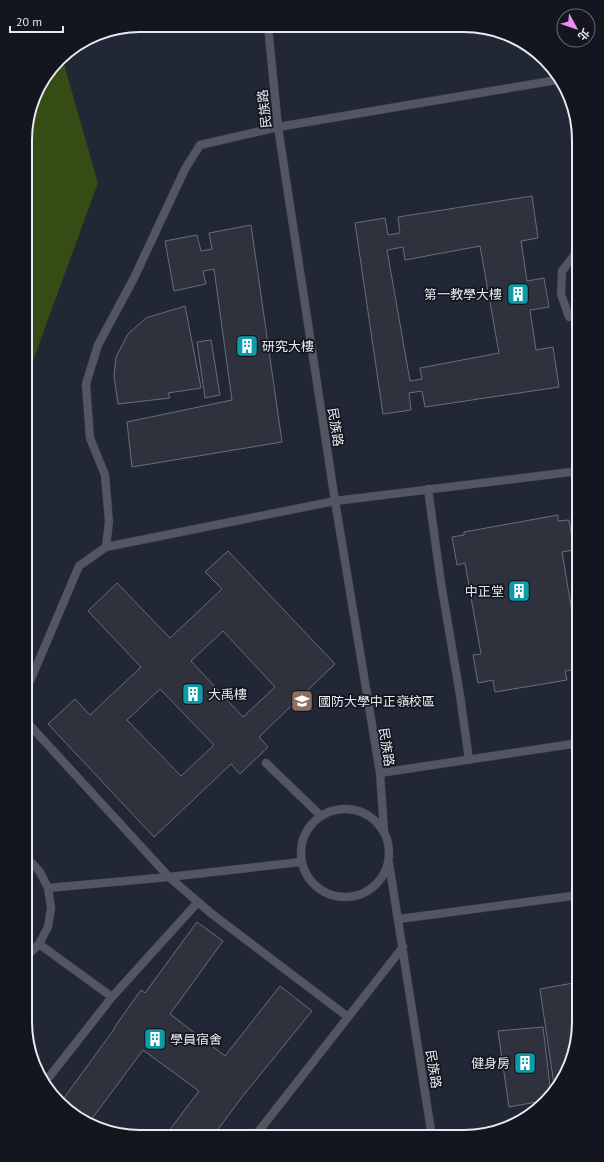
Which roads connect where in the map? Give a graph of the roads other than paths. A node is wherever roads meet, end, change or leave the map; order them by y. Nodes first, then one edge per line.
1 (269, 32) edge
2 (554, 80) edge
3 (278, 127) junction
4 (572, 258) edge
5 (572, 317) edge
6 (572, 472) edge
7 (428, 489) junction
8 (335, 501) junction
9 (106, 547) junction
10 (32, 677) edge
11 (32, 728) edge
12 (572, 744) edge
13 (469, 760) junction
14 (266, 763) dead end
15 (380, 773) junction
16 (321, 816) junction
17 (384, 831) junction
18 (301, 862) junction
19 (389, 862) junction
20 (32, 863) edge
21 (169, 878) junction
22 (48, 888) junction
23 (572, 896) edge
24 (198, 902) junction
25 (399, 919) junction
26 (39, 944) junction
27 (403, 947) junction
28 (32, 951) edge
29 (112, 997) junction
30 (348, 1017) junction
31 (48, 1079) edge
32 (260, 1130) edge
33 (431, 1130) edge

1 - 3 lane, 民族路
2 - 3 lane
3 - 8 lane, 民族路
3 - 9 lane
4 - 5 lane
6 - 7 lane
7 - 8 lane
7 - 13 lane
8 - 9 lane
8 - 15 lane, 民族路
9 - 10 lane
11 - 21 lane
12 - 13 lane
13 - 15 lane
14 - 16 lane
15 - 17 lane, 民族路
16 - 17 lane
16 - 18 lane
17 - 19 lane
18 - 19 lane
18 - 21 lane
19 - 25 lane, 民族路
20 - 22 lane
21 - 22 lane
21 - 24 lane
22 - 26 lane
23 - 25 lane
24 - 29 lane
24 - 30 lane
25 - 27 lane, 民族路
26 - 28 lane
26 - 29 lane
27 - 30 lane
27 - 33 lane, 民族路
29 - 31 lane
30 - 32 lane

